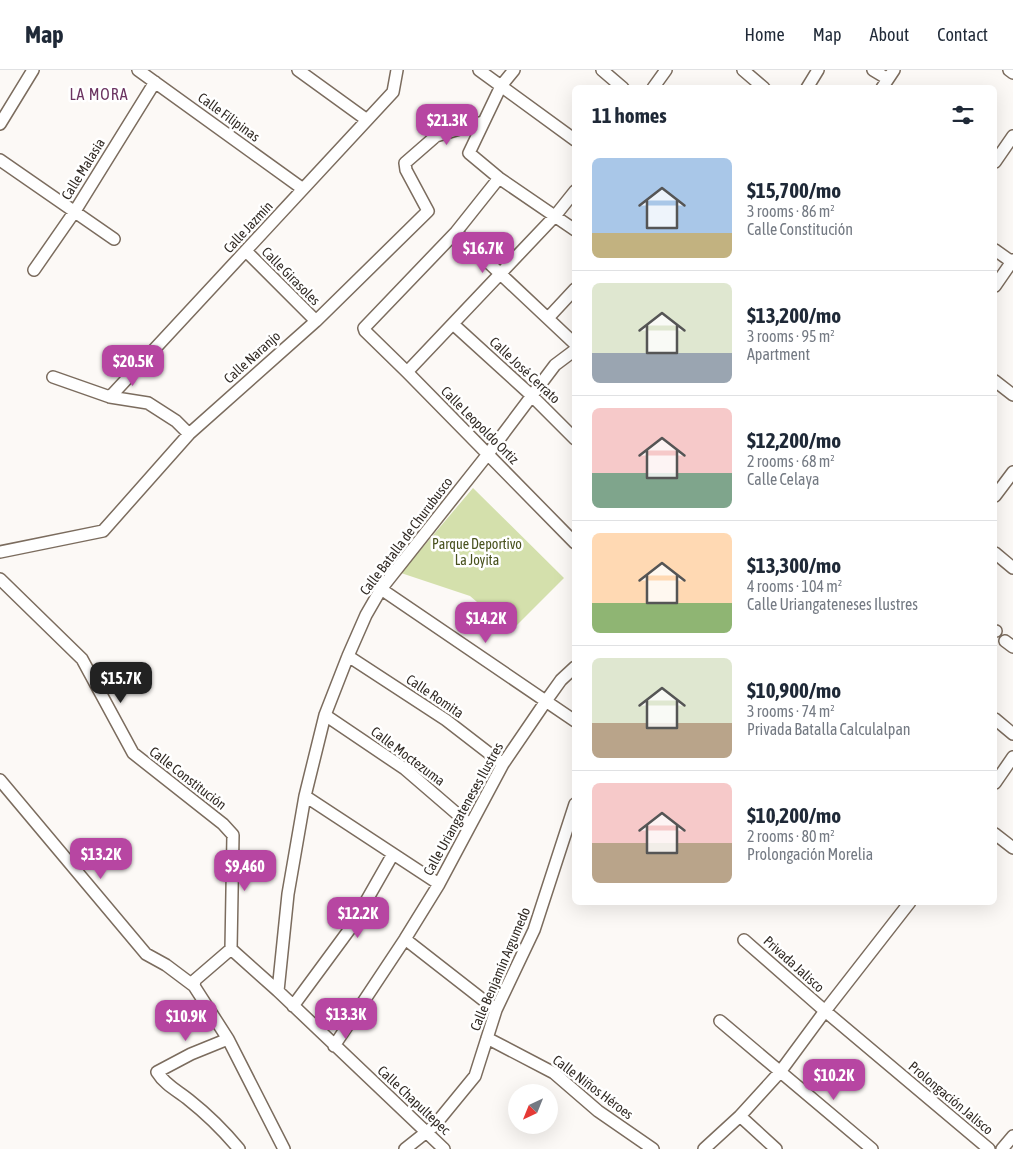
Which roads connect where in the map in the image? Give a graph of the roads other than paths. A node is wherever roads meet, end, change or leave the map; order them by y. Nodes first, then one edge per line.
1 (33, 70) edge
2 (138, 70) edge
3 (298, 70) edge
4 (397, 70) edge
5 (479, 70) edge
6 (514, 70) edge
7 (602, 70) edge
8 (666, 70) edge
9 (743, 70) edge
10 (818, 70) edge
11 (873, 70) edge
12 (1009, 70) edge
13 (1013, 72) edge
14 (888, 79) edge
15 (155, 82) junction
16 (620, 85) edge
17 (655, 85) edge
18 (760, 85) edge
19 (809, 85) edge
20 (501, 86) junction
21 (367, 120) junction
22 (483, 122) junction
23 (0, 124) edge
24 (1013, 136) edge
25 (572, 138) edge
26 (997, 159) edge
27 (0, 160) edge
28 (500, 178) junction
29 (304, 189) junction
30 (572, 195) edge
31 (74, 211) junction
32 (555, 216) junction
33 (572, 228) edge
34 (456, 232) junction
35 (114, 239) dead end
36 (246, 251) junction
37 (997, 251) edge
38 (1012, 261) edge
39 (34, 270) dead end
40 (501, 274) junction
41 (997, 283) edge
42 (572, 292) edge
43 (548, 318) junction
44 (316, 321) junction
45 (453, 324) junction
46 (572, 341) edge
47 (572, 352) edge
48 (407, 372) junction
49 (53, 377) dead end
50 (997, 383) edge
51 (531, 395) junction
52 (1013, 395) edge
53 (110, 397) junction
54 (189, 434) junction
55 (572, 436) edge
56 (488, 454) junction
57 (1013, 472) edge
58 (997, 493) edge
59 (572, 539) edge
60 (0, 552) edge
61 (997, 554) edge
62 (1013, 568) edge
63 (1, 583) edge
64 (382, 589) junction
65 (348, 656) junction
66 (572, 670) edge
67 (546, 701) junction
68 (325, 715) junction
69 (572, 719) edge
70 (997, 722) edge
71 (1013, 734) edge
72 (1013, 757) edge
73 (503, 764) junction
74 (0, 780) edge
75 (997, 780) edge
76 (304, 796) junction
77 (572, 813) edge
78 (470, 825) junction
79 (997, 836) edge
80 (1013, 848) edge
81 (393, 854) junction
82 (438, 884) junction
83 (908, 905) edge
84 (405, 939) junction
85 (744, 940) dead end
86 (231, 949) junction
87 (194, 986) junction
88 (278, 991) junction
89 (293, 1006) junction
90 (496, 1010) junction
91 (825, 1011) junction
92 (720, 1021) dead end
93 (487, 1038) junction
94 (228, 1039) junction
95 (334, 1046) junction
96 (780, 1072) junction
97 (740, 1116) junction
98 (427, 1132) junction
99 (1013, 1136) edge
100 (240, 1149) edge
101 (284, 1149) edge
102 (405, 1149) edge
103 (444, 1149) edge
104 (653, 1149) edge
105 (704, 1149) edge
106 (776, 1149) edge
107 (872, 1149) edge
108 (989, 1149) edge
109 (1002, 1149) edge

1 - 23 street
2 - 15 street, Calle Filipinas
3 - 21 street
4 - 21 street, Calle Jazmín
5 - 20 street
6 - 20 street
7 - 16 street
8 - 17 street
9 - 18 street
10 - 19 street
11 - 14 street
12 - 13 street
15 - 29 street, Calle Filipinas
15 - 31 street, Calle Malasia
20 - 22 street
20 - 25 street
21 - 29 street, Calle Jazmín
22 - 28 street
22 - 44 street, Calle Naranjo
24 - 26 street
27 - 31 street
28 - 32 street
28 - 34 street
29 - 36 street, Calle Jazmín
30 - 32 street
31 - 35 street
31 - 39 street, Calle Malasia
32 - 33 street
32 - 40 street
34 - 40 street
34 - 48 street, Calle Leopoldo Ortiz
36 - 44 street, Calle Girasoles
36 - 53 street, Calle Jazmín
37 - 38 street
38 - 41 street
40 - 43 street
40 - 45 street
42 - 43 street
43 - 46 street
44 - 54 street, Calle Naranjo
45 - 48 street
45 - 51 street, Calle José Cerrato
47 - 51 street, Calle Batalla de Churubusco
48 - 56 street, Calle Leopoldo Ortiz
49 - 53 street
50 - 52 street
51 - 55 street, Calle José Cerrato
51 - 56 street, Calle Batalla de Churubusco
53 - 54 street
54 - 60 street, Calle Naranjo
56 - 59 street, Calle Leopoldo Ortiz
56 - 64 street, Calle Batalla de Churubusco
57 - 58 street
61 - 62 street
63 - 86 street, Calle Constitución
64 - 65 street, Calle Batalla de Churubusco
64 - 67 street
65 - 68 street, Calle Batalla de Churubusco
65 - 73 street, Calle Romita
66 - 67 street, Calle Uriangateneses Ilustres
67 - 69 street
67 - 73 street, Calle Uriangateneses Ilustres
68 - 76 street, Calle Batalla de Churubusco
68 - 78 street, Calle Moctezuma
70 - 71 street
72 - 75 street
73 - 78 street, Calle Uriangateneses Ilustres
74 - 87 street
76 - 81 street
76 - 88 street, Calle Batalla de Churubusco
77 - 90 street, Calle Benjamín Argumedo
78 - 82 street, Calle Uriangateneses Ilustres
79 - 80 street
81 - 82 street
81 - 89 street
82 - 84 street, Calle Uriangateneses Ilustres
83 - 91 street
84 - 90 street
84 - 95 street, Calle Uriangateneses Ilustres
85 - 91 street, Privada Jalisco
86 - 87 street
86 - 88 street, Calle Chapultepec
87 - 94 street
88 - 89 street, Calle Chapultepec
89 - 95 street, Calle Chapultepec
90 - 93 street, Calle Benjamín Argumedo
91 - 96 street
91 - 108 street, Prolongación Jalisco
92 - 96 street
93 - 98 street, Calle Benjamín Argumedo
93 - 104 street, Calle Niños Héroes
94 - 100 street
94 - 101 street
95 - 98 street, Calle Chapultepec
96 - 97 street
96 - 107 street
97 - 105 street
97 - 106 street
98 - 102 street, Calle Benjamín Argumedo
98 - 103 street, Calle Chapultepec
99 - 109 street

